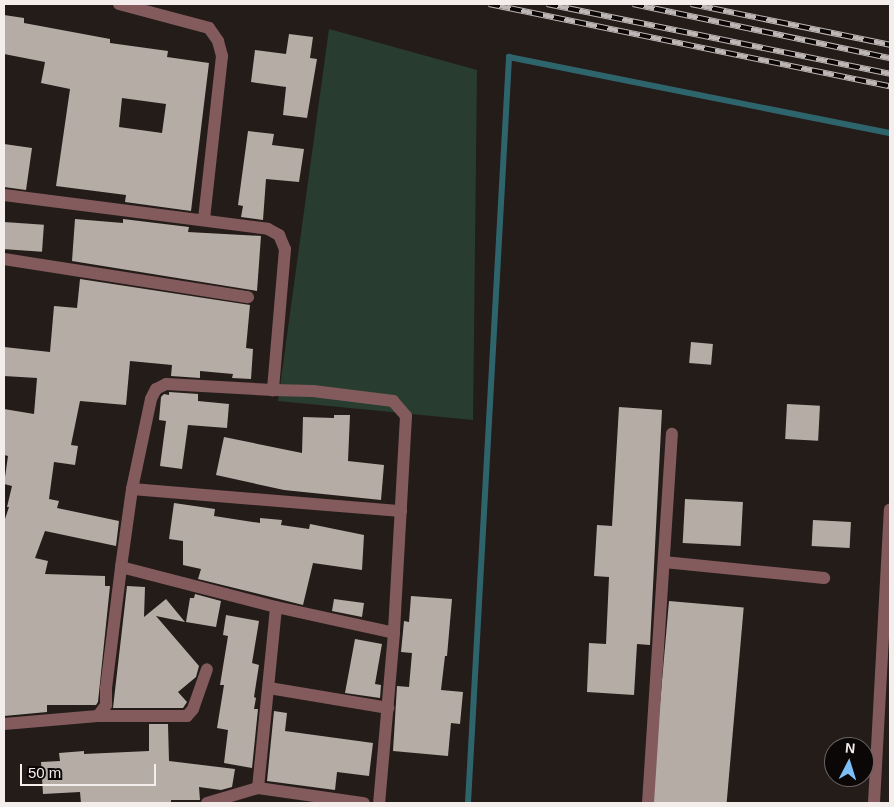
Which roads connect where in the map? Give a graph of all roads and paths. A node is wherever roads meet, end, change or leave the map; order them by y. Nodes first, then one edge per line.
1 (118, 4) edge
2 (4, 195) edge
3 (204, 220) junction
4 (4, 262) edge
5 (248, 297) dead end
6 (273, 390) junction
7 (672, 434) dead end
8 (132, 489) junction
9 (890, 509) edge
10 (401, 511) junction
11 (664, 562) junction
12 (121, 567) junction
13 (824, 578) dead end
14 (276, 607) junction
15 (394, 633) junction
16 (207, 669) dead end
17 (269, 688) junction
18 (388, 708) junction
19 (98, 716) junction
20 (4, 724) edge
21 (258, 788) junction
22 (207, 803) edge
23 (364, 803) edge
24 (379, 803) edge
25 (648, 803) edge
26 (874, 803) edge

1 - 3 street
2 - 3 street
3 - 6 street
4 - 5 street
6 - 8 street
6 - 10 street
7 - 11 street
8 - 10 street
8 - 12 street
9 - 26 street
10 - 15 street
11 - 13 street
11 - 25 street
12 - 14 street
12 - 19 street
14 - 15 street
14 - 17 street
15 - 18 street
16 - 19 street
17 - 18 street
17 - 21 street
18 - 24 street
19 - 20 street
21 - 22 street
21 - 23 street

